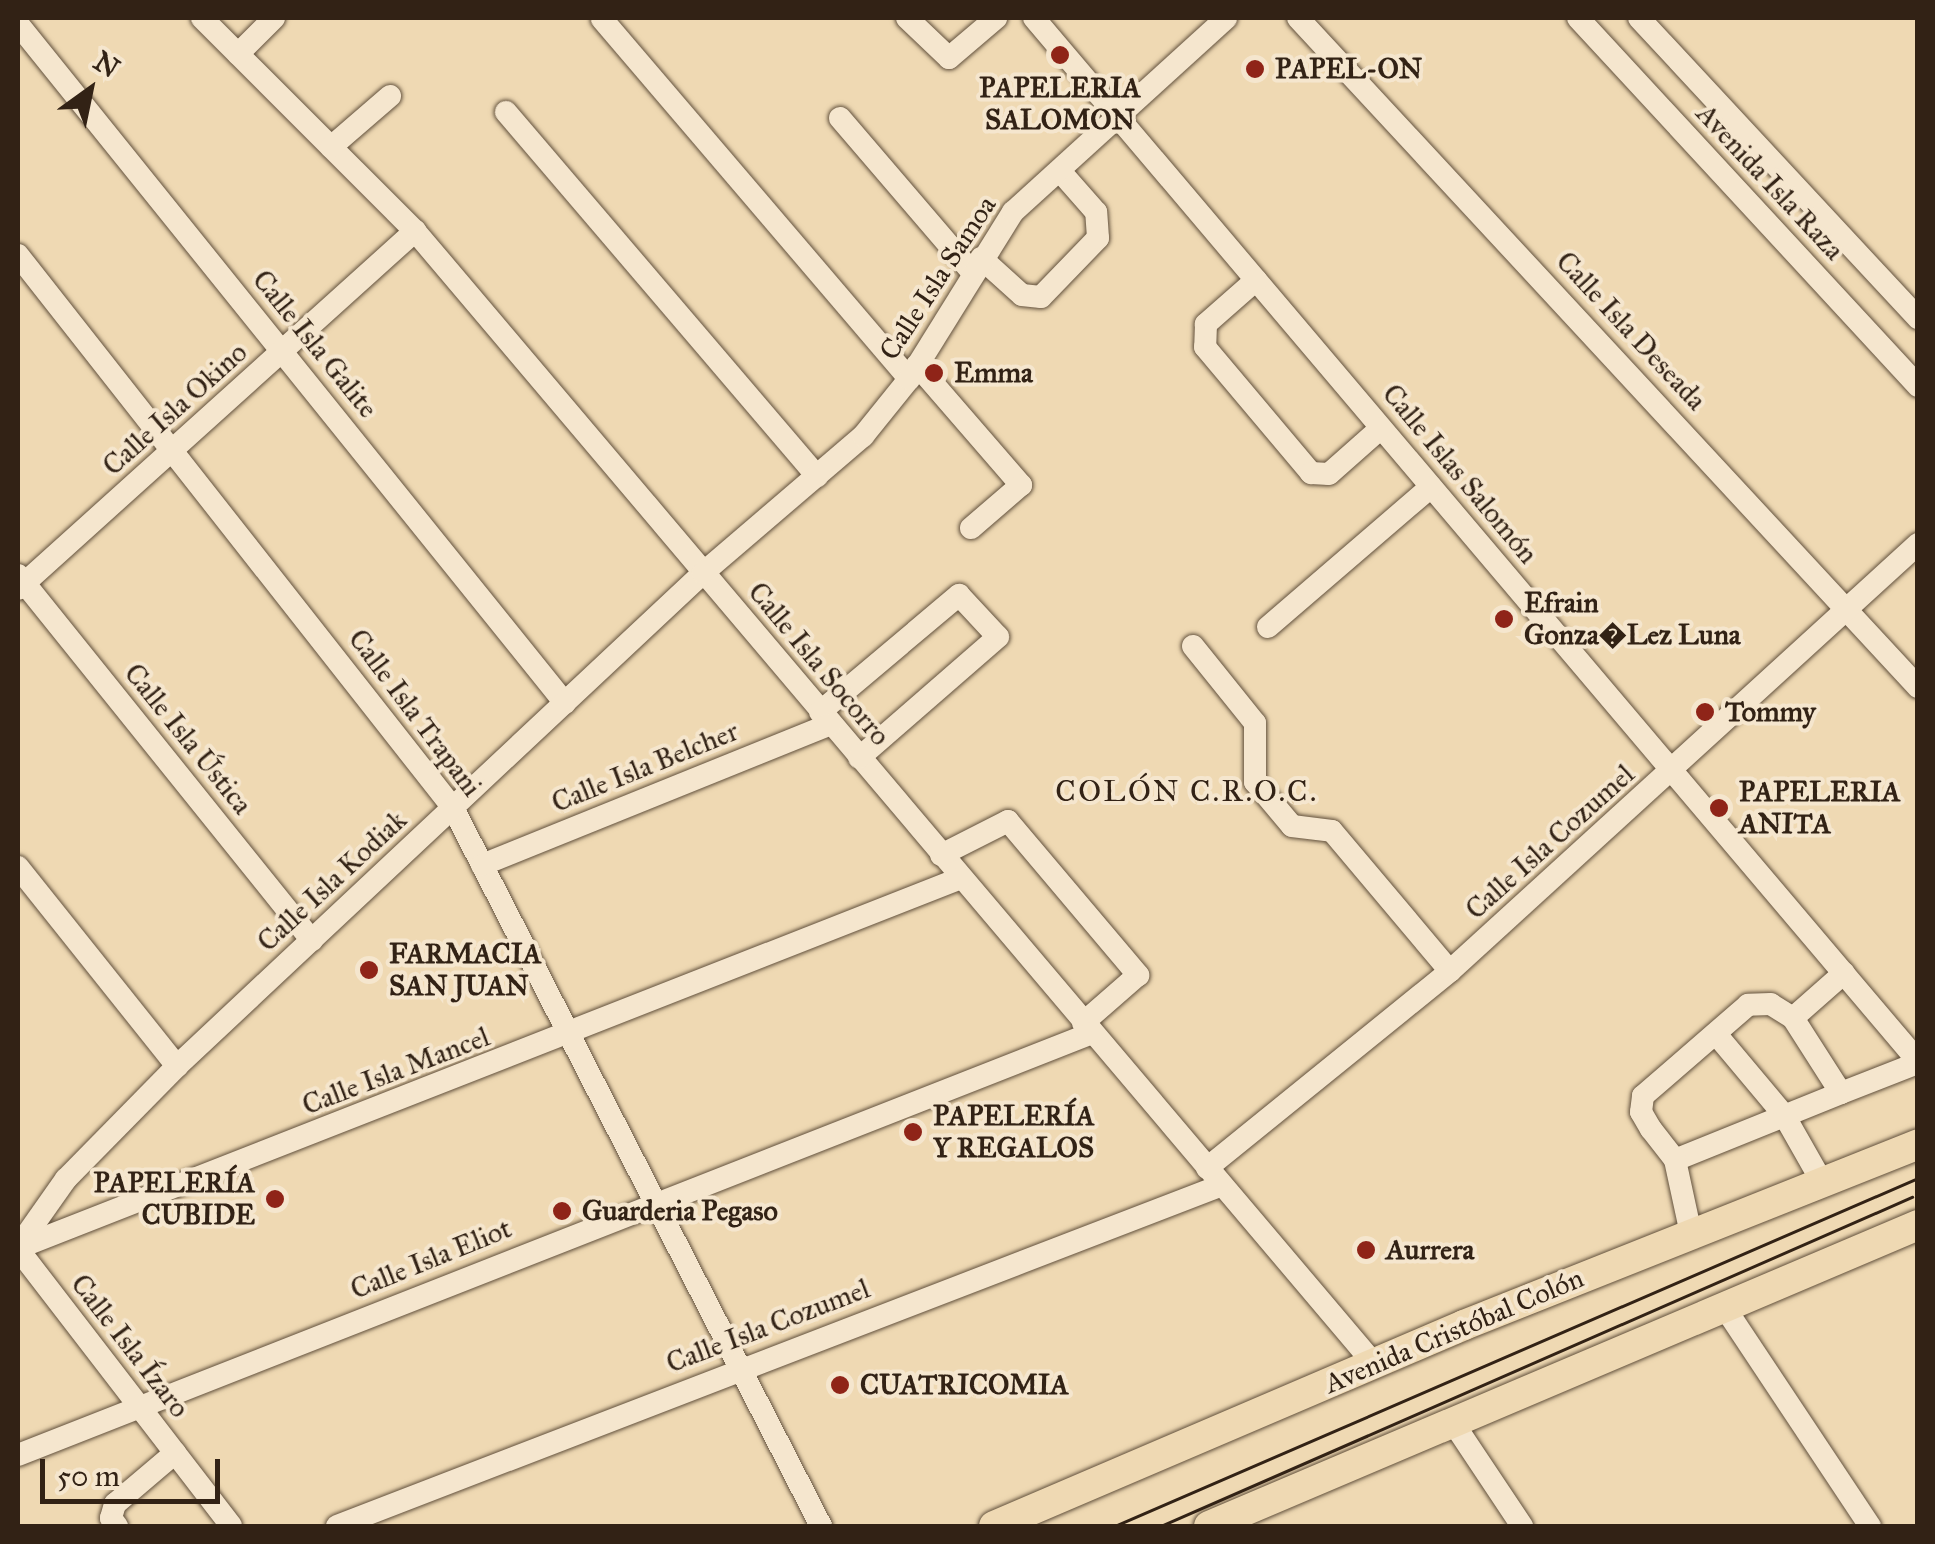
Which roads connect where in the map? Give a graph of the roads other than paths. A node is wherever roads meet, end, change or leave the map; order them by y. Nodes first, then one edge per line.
1 (202, 18) edge
2 (274, 18) edge
3 (907, 18) edge
4 (996, 18) edge
5 (1034, 18) edge
6 (1226, 18) edge
7 (1298, 18) edge
8 (1578, 18) edge
9 (1639, 18) edge
10 (602, 19) edge
11 (18, 24) edge
12 (238, 54) junction
13 (390, 96) dead end
14 (506, 112) dead end
15 (840, 118) dead end
16 (1119, 118) junction
17 (331, 147) junction
18 (1060, 171) junction
19 (416, 231) junction
20 (18, 254) edge
21 (976, 264) junction
22 (1256, 280) junction
23 (1918, 318) edge
24 (283, 352) junction
25 (913, 372) junction
26 (1918, 386) edge
27 (1381, 428) junction
28 (174, 452) junction
29 (817, 476) junction
30 (1431, 487) junction
31 (971, 528) dead end
32 (1918, 544) edge
33 (703, 573) junction
34 (20, 582) edge
35 (1850, 611) junction
36 (1268, 626) dead end
37 (1193, 646) dead end
38 (1918, 687) edge
39 (565, 702) junction
40 (826, 718) junction
41 (860, 758) junction
42 (1672, 772) junction
43 (453, 808) junction
44 (940, 855) junction
45 (482, 865) junction
46 (18, 867) edge
47 (961, 878) junction
48 (312, 940) junction
49 (1450, 971) junction
50 (1844, 973) junction
51 (1793, 1018) junction
52 (1088, 1028) junction
53 (1716, 1034) junction
54 (570, 1036) junction
55 (1918, 1062) edge
56 (177, 1066) junction
57 (1841, 1093) junction
58 (1784, 1116) junction
59 (1918, 1144) edge
60 (1674, 1160) junction
61 (1214, 1177) junction
62 (1822, 1182) junction
63 (655, 1203) junction
64 (1918, 1225) edge
65 (1692, 1234) junction
66 (18, 1248) edge
67 (1725, 1308) junction
68 (1374, 1364) junction
69 (740, 1368) junction
70 (139, 1407) junction
71 (1454, 1424) junction
72 (174, 1453) junction
73 (18, 1455) edge
74 (117, 1526) edge
75 (232, 1526) edge
76 (337, 1526) edge
77 (821, 1526) edge
78 (994, 1526) edge
79 (1209, 1526) edge
80 (1522, 1526) edge
81 (1870, 1526) edge

1 - 12 street, Calle Isla Socorro
2 - 12 street
3 - 4 street
5 - 16 street, Calle Islas Salomón
6 - 16 street, Calle Isla Samoa
7 - 35 street, Calle Isla Deseada
8 - 26 street, Avenida Isla Raza
9 - 23 street, Avenida Isla Raza
10 - 25 street
11 - 24 street, Calle Isla Galite
12 - 17 street, Calle Isla Socorro
13 - 17 street
14 - 29 street
15 - 21 street
16 - 18 street, Calle Isla Samoa
16 - 22 street, Calle Islas Salomón
17 - 19 street, Calle Isla Socorro
18 - 21 street, Calle Isla Samoa
18 - 21 street
19 - 24 street, Calle Isla Okino
19 - 33 street, Calle Isla Socorro
20 - 28 street, Calle Isla Trapani
21 - 25 street, Calle Isla Samoa
22 - 27 street, Calle Islas Salomón
22 - 27 street
24 - 28 street, Calle Isla Okino
24 - 39 street, Calle Isla Galite
25 - 29 street, Calle Isla Samoa
25 - 31 street
27 - 30 street, Calle Islas Salomón
28 - 34 street, Calle Isla Okino
28 - 43 street, Calle Isla Trapani
29 - 33 street, Calle Isla Samoa
30 - 36 street
30 - 42 street, Calle Islas Salomón
32 - 35 street, Calle Isla Cozumel
33 - 39 street, Calle Isla Kodiak
33 - 40 street, Calle Isla Socorro
34 - 48 street, Calle Isla Ústica
35 - 38 street, Calle Isla Deseada
35 - 42 street, Calle Isla Cozumel
37 - 49 street
39 - 43 street, Calle Isla Kodiak
40 - 41 street, Calle Isla Socorro
40 - 41 street, Calle Isla Belcher
40 - 45 street, Calle Isla Belcher
41 - 44 street, Calle Isla Socorro
42 - 49 street, Calle Isla Cozumel
42 - 50 street, Calle Islas Salomón
43 - 45 street, Calle Isla Trapani
43 - 48 street, Calle Isla Kodiak
44 - 47 street, Calle Isla Socorro
44 - 52 street
45 - 54 street, Calle Isla Trapani
46 - 56 street
47 - 52 street, Calle Isla Socorro
47 - 54 street, Calle Isla Mancel
48 - 56 street, Calle Isla Kodiak
49 - 61 street, Calle Isla Cozumel
50 - 51 street
50 - 55 street, Calle Islas Salomón
51 - 53 street
51 - 57 street
52 - 61 street, Calle Isla Socorro
52 - 63 street, Calle Isla Eliot
53 - 58 street
53 - 60 street
54 - 63 street, Calle Isla Trapani
54 - 66 street, Calle Isla Mancel
55 - 57 street
56 - 66 street, Calle Isla Kodiak
57 - 58 street
58 - 60 street
58 - 62 street
59 - 62 main road, Avenida Cristóbal Colón
60 - 65 street
61 - 68 street, Calle Isla Socorro
61 - 69 street, Calle Isla Cozumel
62 - 65 main road, Avenida Cristóbal Colón
63 - 69 street, Calle Isla Trapani
63 - 70 street, Calle Isla Eliot
64 - 67 main road
65 - 68 main road, Avenida Cristóbal Colón
66 - 70 street, Calle Isla Ízaro
67 - 71 main road
67 - 81 street
68 - 78 main road, Avenida Cristóbal Colón
69 - 76 street, Calle Isla Cozumel
69 - 77 street, Calle Isla Trapani
70 - 72 street, Calle Isla Ízaro
70 - 73 street, Calle Isla Eliot
71 - 79 main road
71 - 80 street
72 - 74 street
72 - 75 street, Calle Isla Ízaro

